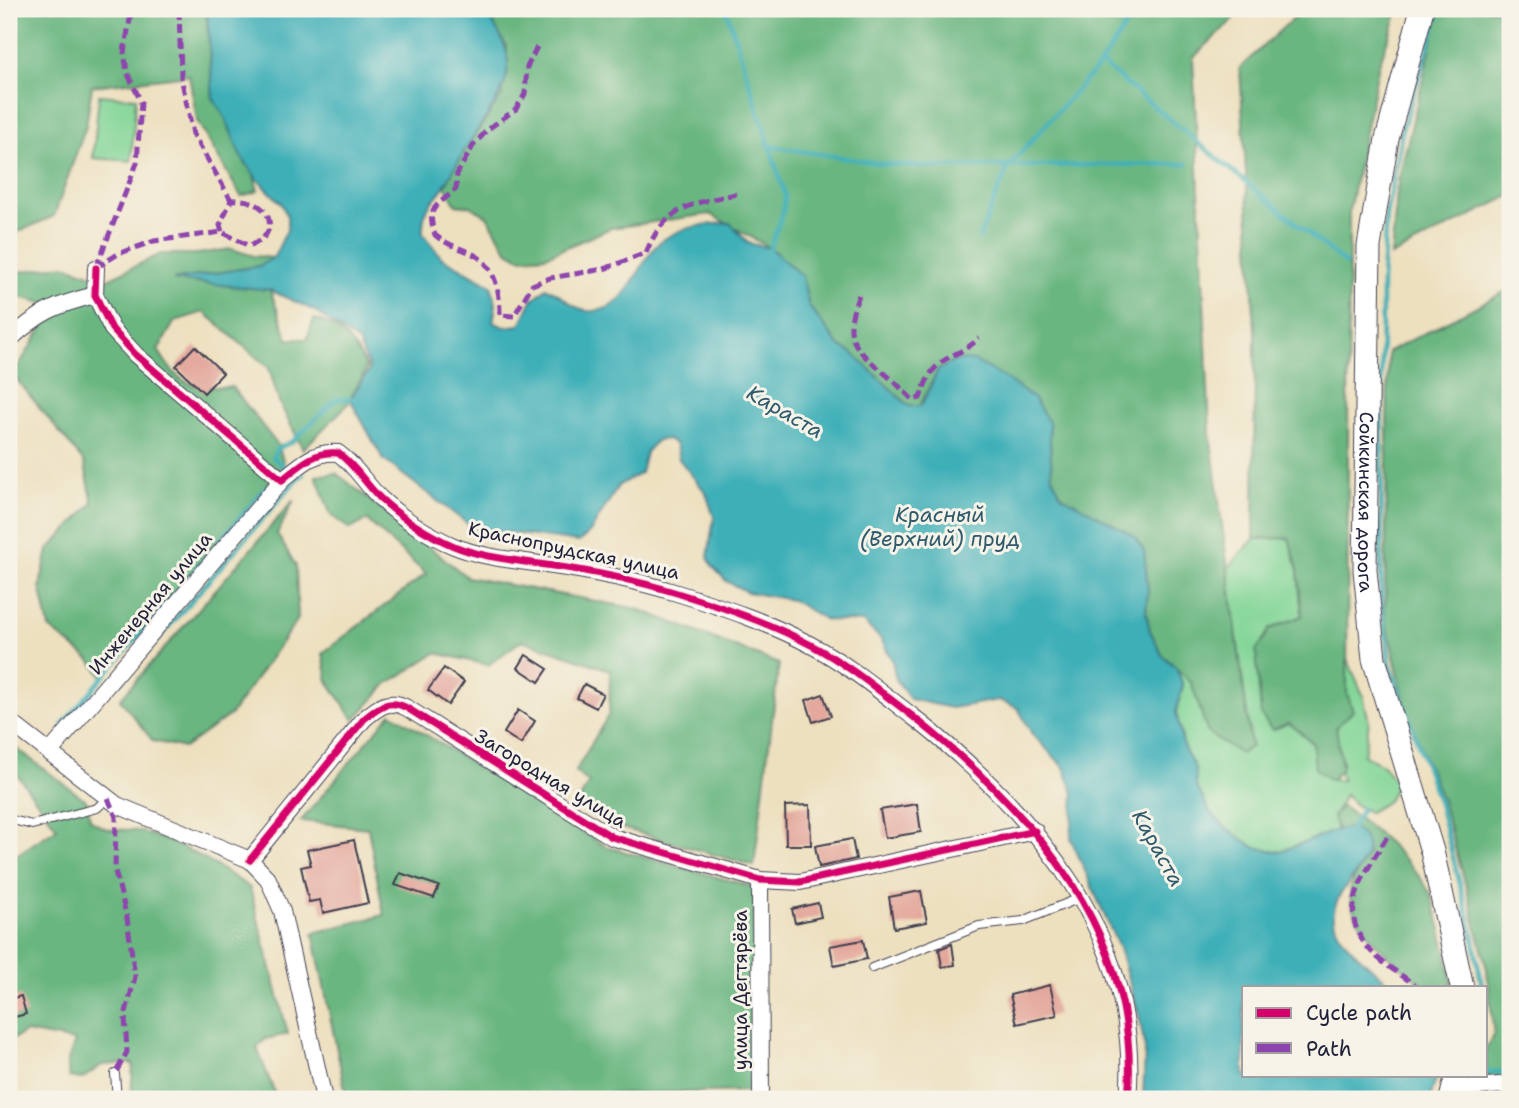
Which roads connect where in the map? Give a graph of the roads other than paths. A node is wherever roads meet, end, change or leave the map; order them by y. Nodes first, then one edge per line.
1 (1422, 9) edge
2 (96, 268) dead end
3 (95, 295) junction
4 (9, 340) edge
5 (282, 480) junction
6 (9, 721) edge
7 (50, 752) junction
8 (108, 799) junction
9 (9, 819) edge
10 (1035, 831) junction
11 (250, 860) junction
12 (760, 880) junction
13 (1080, 898) junction
14 (872, 968) dead end
15 (1462, 986) edge
16 (115, 1074) dead end
17 (1510, 1084) edge
18 (1454, 1088) edge
19 (117, 1099) edge
20 (324, 1099) edge
21 (761, 1099) edge
22 (1128, 1099) edge

1 - 15 main road, Сойкинская дорога
2 - 3 street
3 - 4 street
3 - 5 street
5 - 7 street, Инженерная улица
5 - 10 street, Краснопрудская улица
6 - 7 street
7 - 8 street
8 - 9 lane
8 - 11 street
10 - 12 street, Загородная улица
10 - 13 street, Краснопрудская улица
11 - 12 street, Загородная улица
11 - 20 street
12 - 21 street, улица Дегтярёва
13 - 14 lane
13 - 22 street, Краснопрудская улица
16 - 19 lane
17 - 18 street

